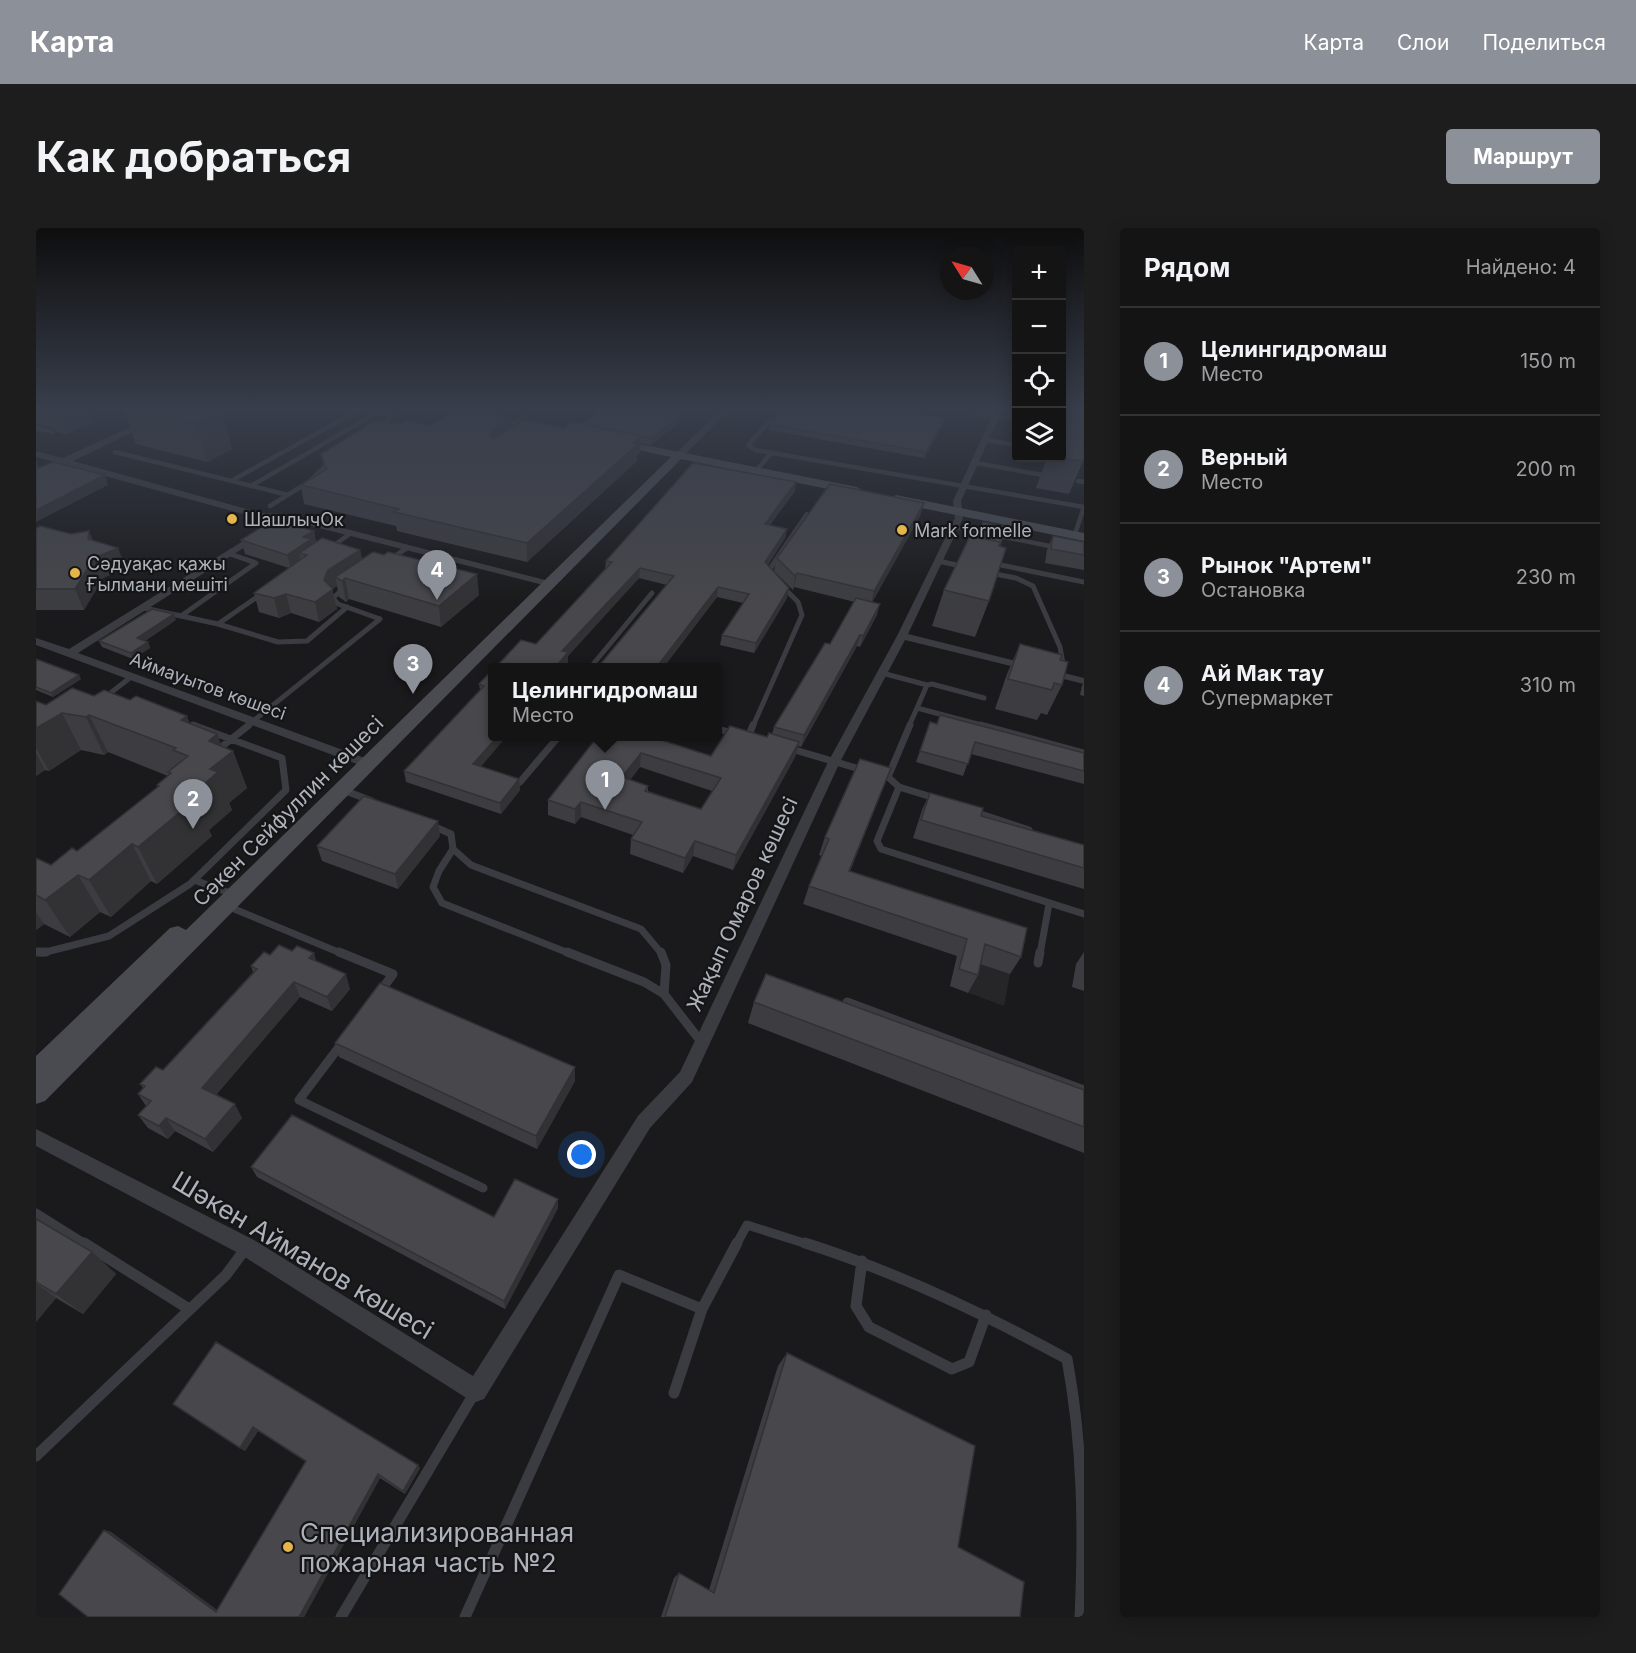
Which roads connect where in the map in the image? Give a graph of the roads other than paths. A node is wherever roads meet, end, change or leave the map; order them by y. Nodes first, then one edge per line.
1 (110, 475) edge
2 (152, 475) edge
3 (206, 475) edge
4 (242, 475) edge
5 (270, 475) edge
6 (317, 475) edge
7 (651, 475) edge
8 (775, 475) edge
9 (890, 475) edge
10 (970, 475) edge
11 (231, 481) junction
12 (965, 485) junction
13 (251, 486) junction
14 (866, 493) edge
15 (288, 495) junction
16 (888, 498) edge
17 (270, 506) junction
18 (1084, 507) edge
19 (959, 512) junction
20 (807, 514) edge
21 (288, 517) junction
22 (955, 527) junction
23 (351, 533) junction
24 (1080, 534) edge
25 (407, 548) junction
26 (1060, 549) edge
27 (230, 554) junction
28 (321, 554) edge
29 (978, 560) edge
30 (938, 561) junction
31 (385, 562) edge
32 (972, 569) edge
33 (983, 571) edge
34 (356, 580) edge
35 (545, 581) junction
36 (1084, 582) edge
37 (265, 592) edge
38 (652, 592) dead end
39 (346, 607) junction
40 (144, 608) junction
41 (181, 616) junction
42 (218, 624) junction
43 (902, 636) junction
44 (36, 641) edge
45 (69, 654) junction
46 (594, 663) edge
47 (882, 673) junction
48 (1065, 676) junction
49 (131, 677) junction
50 (1084, 681) edge
51 (927, 685) junction
52 (109, 694) junction
53 (120, 698) edge
54 (984, 698) dead end
55 (93, 705) edge
56 (917, 708) junction
57 (253, 722) junction
58 (187, 723) edge
59 (722, 730) edge
60 (748, 737) junction
61 (232, 739) junction
62 (759, 740) edge
63 (555, 741) edge
64 (780, 746) edge
65 (215, 752) edge
66 (1084, 753) edge
67 (363, 762) junction
68 (834, 762) junction
69 (888, 777) junction
70 (520, 782) edge
71 (899, 787) junction
72 (343, 790) junction
73 (377, 803) edge
74 (950, 803) edge
75 (960, 807) edge
76 (425, 823) edge
77 (1039, 833) edge
78 (453, 849) junction
79 (194, 880) junction
80 (229, 897) junction
81 (1049, 904) junction
82 (1084, 914) edge
83 (36, 952) edge
84 (1038, 963) dead end
85 (664, 994) junction
86 (373, 1001) edge
87 (847, 1002) edge
88 (346, 1037) edge
89 (702, 1043) junction
90 (36, 1071) edge
91 (1084, 1090) edge
92 (36, 1093) edge
93 (36, 1137) edge
94 (483, 1188) dead end
95 (36, 1213) edge
96 (247, 1247) junction
97 (862, 1261) junction
98 (189, 1309) junction
99 (702, 1309) junction
100 (986, 1315) junction
101 (476, 1391) junction
102 (674, 1393) dead end
103 (36, 1456) edge
104 (341, 1617) edge
105 (465, 1617) edge
106 (1080, 1617) edge

1 - 21 street
2 - 17 street
3 - 11 lane
4 - 11 lane
5 - 13 lane
6 - 15 lane
7 - 35 main road, Сәкен Сейфуллин көшесі
8 - 14 main road
9 - 12 lane
10 - 12 street, Жақып Омаров көшесі
11 - 13 lane
12 - 18 lane
12 - 19 street, Жақып Омаров көшесі
13 - 15 lane
15 - 17 lane
16 - 19 main road
17 - 21 street
18 - 24 lane
19 - 22 street, Жақып Омаров көшесі
19 - 24 main road
20 - 60 lane
21 - 23 street
21 - 27 street
22 - 26 lane
22 - 30 street, Жақып Омаров көшесі
23 - 25 street
23 - 28 lane
25 - 31 lane
25 - 35 street
27 - 40 street
27 - 41 lane
29 - 36 lane
30 - 32 lane
30 - 43 street, Жақып Омаров көшесі
33 - 48 lane
34 - 39 lane
35 - 67 main road, Сәкен Сейфуллин көшесі
37 - 42 lane
38 - 46 lane
39 - 42 lane
39 - 57 lane
40 - 41 lane
40 - 45 street
41 - 42 lane
43 - 47 street, Жақып Омаров көшесі
43 - 48 street
44 - 45 street, Аймауытов көшесі
45 - 49 street, Аймауытов көшесі
47 - 51 lane
47 - 68 street, Жақып Омаров көшесі
48 - 50 street
49 - 52 lane
49 - 57 street, Аймауытов көшесі
51 - 54 lane
51 - 56 lane
52 - 53 lane
52 - 55 lane
56 - 66 lane
56 - 69 lane
57 - 61 lane
57 - 67 street, Аймауытов көшесі
58 - 61 lane
59 - 60 lane
60 - 62 lane
61 - 65 lane
61 - 79 lane
63 - 70 lane
64 - 68 lane
67 - 72 main road, Сәкен Сейфуллин көшесі
67 - 80 main road, Сәкен Сейфуллин көшесі
68 - 69 lane
68 - 89 street, Жақып Омаров көшесі
69 - 71 lane
71 - 74 lane
71 - 81 lane
72 - 73 lane
72 - 80 main road, Сәкен Сейфуллин көшесі
75 - 77 lane
76 - 78 lane
78 - 85 lane
78 - 85 lane
79 - 80 lane
79 - 83 lane
80 - 86 lane
80 - 90 main road, Сәкен Сейфуллин көшесі
80 - 92 main road, Сәкен Сейфуллин көшесі
81 - 82 lane
81 - 84 lane
85 - 89 lane
87 - 91 lane
88 - 94 lane
89 - 101 street, Жақып Омаров көшесі
93 - 96 street, Шәкен Айманов көшесі
95 - 98 lane
96 - 98 lane
96 - 101 street, Шәкен Айманов көшесі
97 - 99 lane
97 - 100 lane
97 - 100 lane
98 - 103 lane
99 - 102 lane
99 - 105 lane
100 - 106 lane
101 - 104 lane

